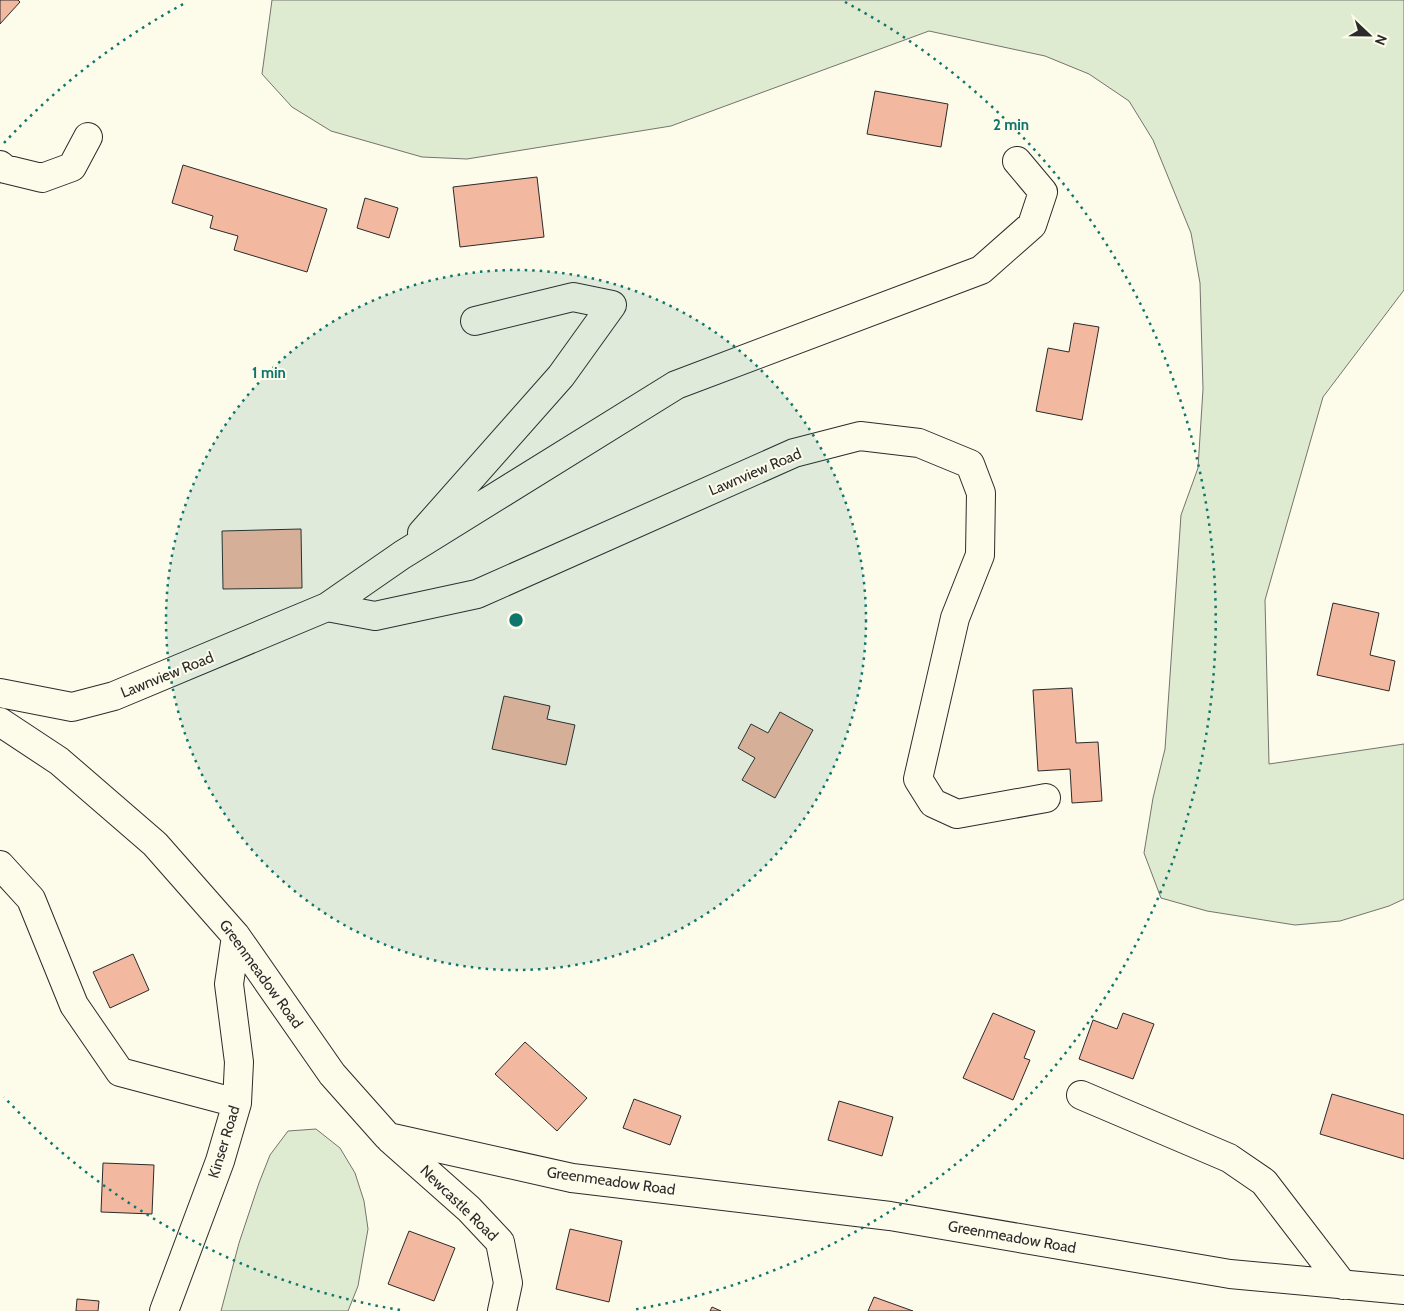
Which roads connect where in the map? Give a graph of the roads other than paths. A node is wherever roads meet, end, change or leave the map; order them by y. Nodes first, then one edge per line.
1 (88, 137) dead end
2 (1016, 161) dead end
3 (0, 165) edge
4 (475, 321) dead end
5 (402, 555) junction
6 (327, 607) junction
7 (0, 693) edge
8 (0, 722) edge
9 (1046, 798) dead end
10 (0, 865) edge
11 (236, 936) junction
12 (1081, 1095) dead end
13 (237, 1103) junction
14 (388, 1137) junction
15 (1343, 1285) junction
16 (1404, 1290) edge
17 (164, 1311) edge
18 (502, 1311) edge

1 - 3 street
2 - 5 street, Lawnview Road
4 - 5 street
5 - 6 street, Lawnview Road
6 - 7 street, Lawnview Road
6 - 9 street, Lawnview Road
8 - 11 street, Greenmeadow Road
10 - 13 street
11 - 13 street, Kinser Road
11 - 14 street, Greenmeadow Road
12 - 15 street
13 - 17 street, Kinser Road
14 - 15 street, Greenmeadow Road
14 - 18 street, Newcastle Road
15 - 16 street, Greenmeadow Road

